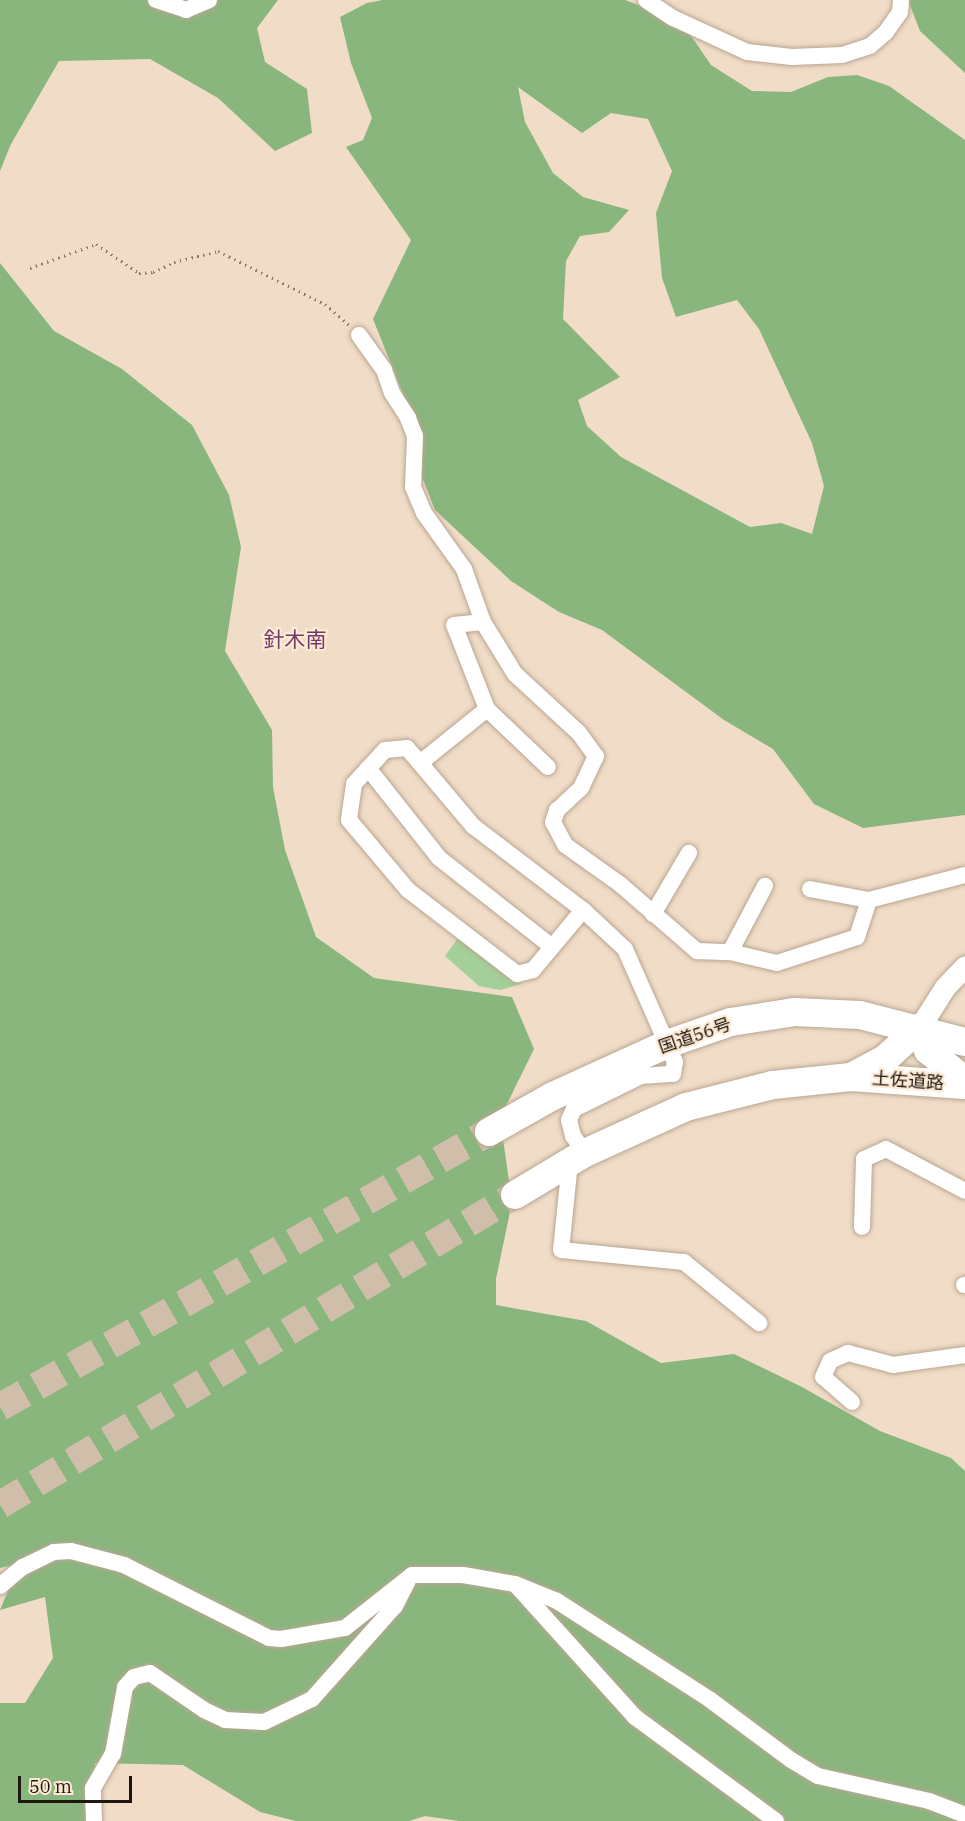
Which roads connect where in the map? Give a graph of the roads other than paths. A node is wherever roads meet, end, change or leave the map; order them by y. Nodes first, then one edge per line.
1 (156, 0) edge
2 (209, 0) edge
3 (646, 0) edge
4 (901, 0) edge
5 (359, 335) road end
6 (483, 622) junction
7 (487, 710) junction
8 (420, 762) junction
9 (548, 767) dead end
10 (368, 768) junction
11 (689, 853) dead end
12 (965, 875) edge
13 (765, 886) dead end
14 (810, 889) dead end
15 (869, 900) junction
16 (583, 910) junction
17 (653, 914) junction
18 (552, 947) junction
19 (730, 952) junction
20 (965, 966) edge
21 (919, 1028) junction
22 (965, 1042) edge
23 (667, 1044) junction
24 (850, 1077) junction
25 (965, 1083) edge
26 (489, 1132) tunnel mouth
27 (577, 1158) junction
28 (965, 1191) edge
29 (515, 1195) tunnel mouth
30 (862, 1227) dead end
31 (759, 1323) dead end
32 (965, 1355) edge
33 (852, 1402) dead end
34 (412, 1575) junction
35 (515, 1584) junction
36 (0, 1586) edge
37 (965, 1815) edge
38 (94, 1821) edge
39 (776, 1821) edge

1 - 2 street
3 - 4 street
5 - 6 street
6 - 7 street
6 - 17 street
7 - 8 street
7 - 9 street
8 - 10 street
8 - 16 street
10 - 18 street
10 - 18 street
11 - 17 street
12 - 15 street
13 - 19 street
14 - 15 street
15 - 19 street
16 - 18 street
16 - 23 street
17 - 19 street
20 - 21 street
21 - 22 highway
21 - 23 highway, 国道56号
21 - 24 highway
21 - 25 highway
23 - 26 highway, 国道56号
23 - 27 street
24 - 25 highway, 土佐道路
24 - 27 highway
27 - 29 highway
27 - 31 street
28 - 30 street
32 - 33 street
34 - 35 street
34 - 36 street
34 - 38 street
35 - 37 street
35 - 39 street

